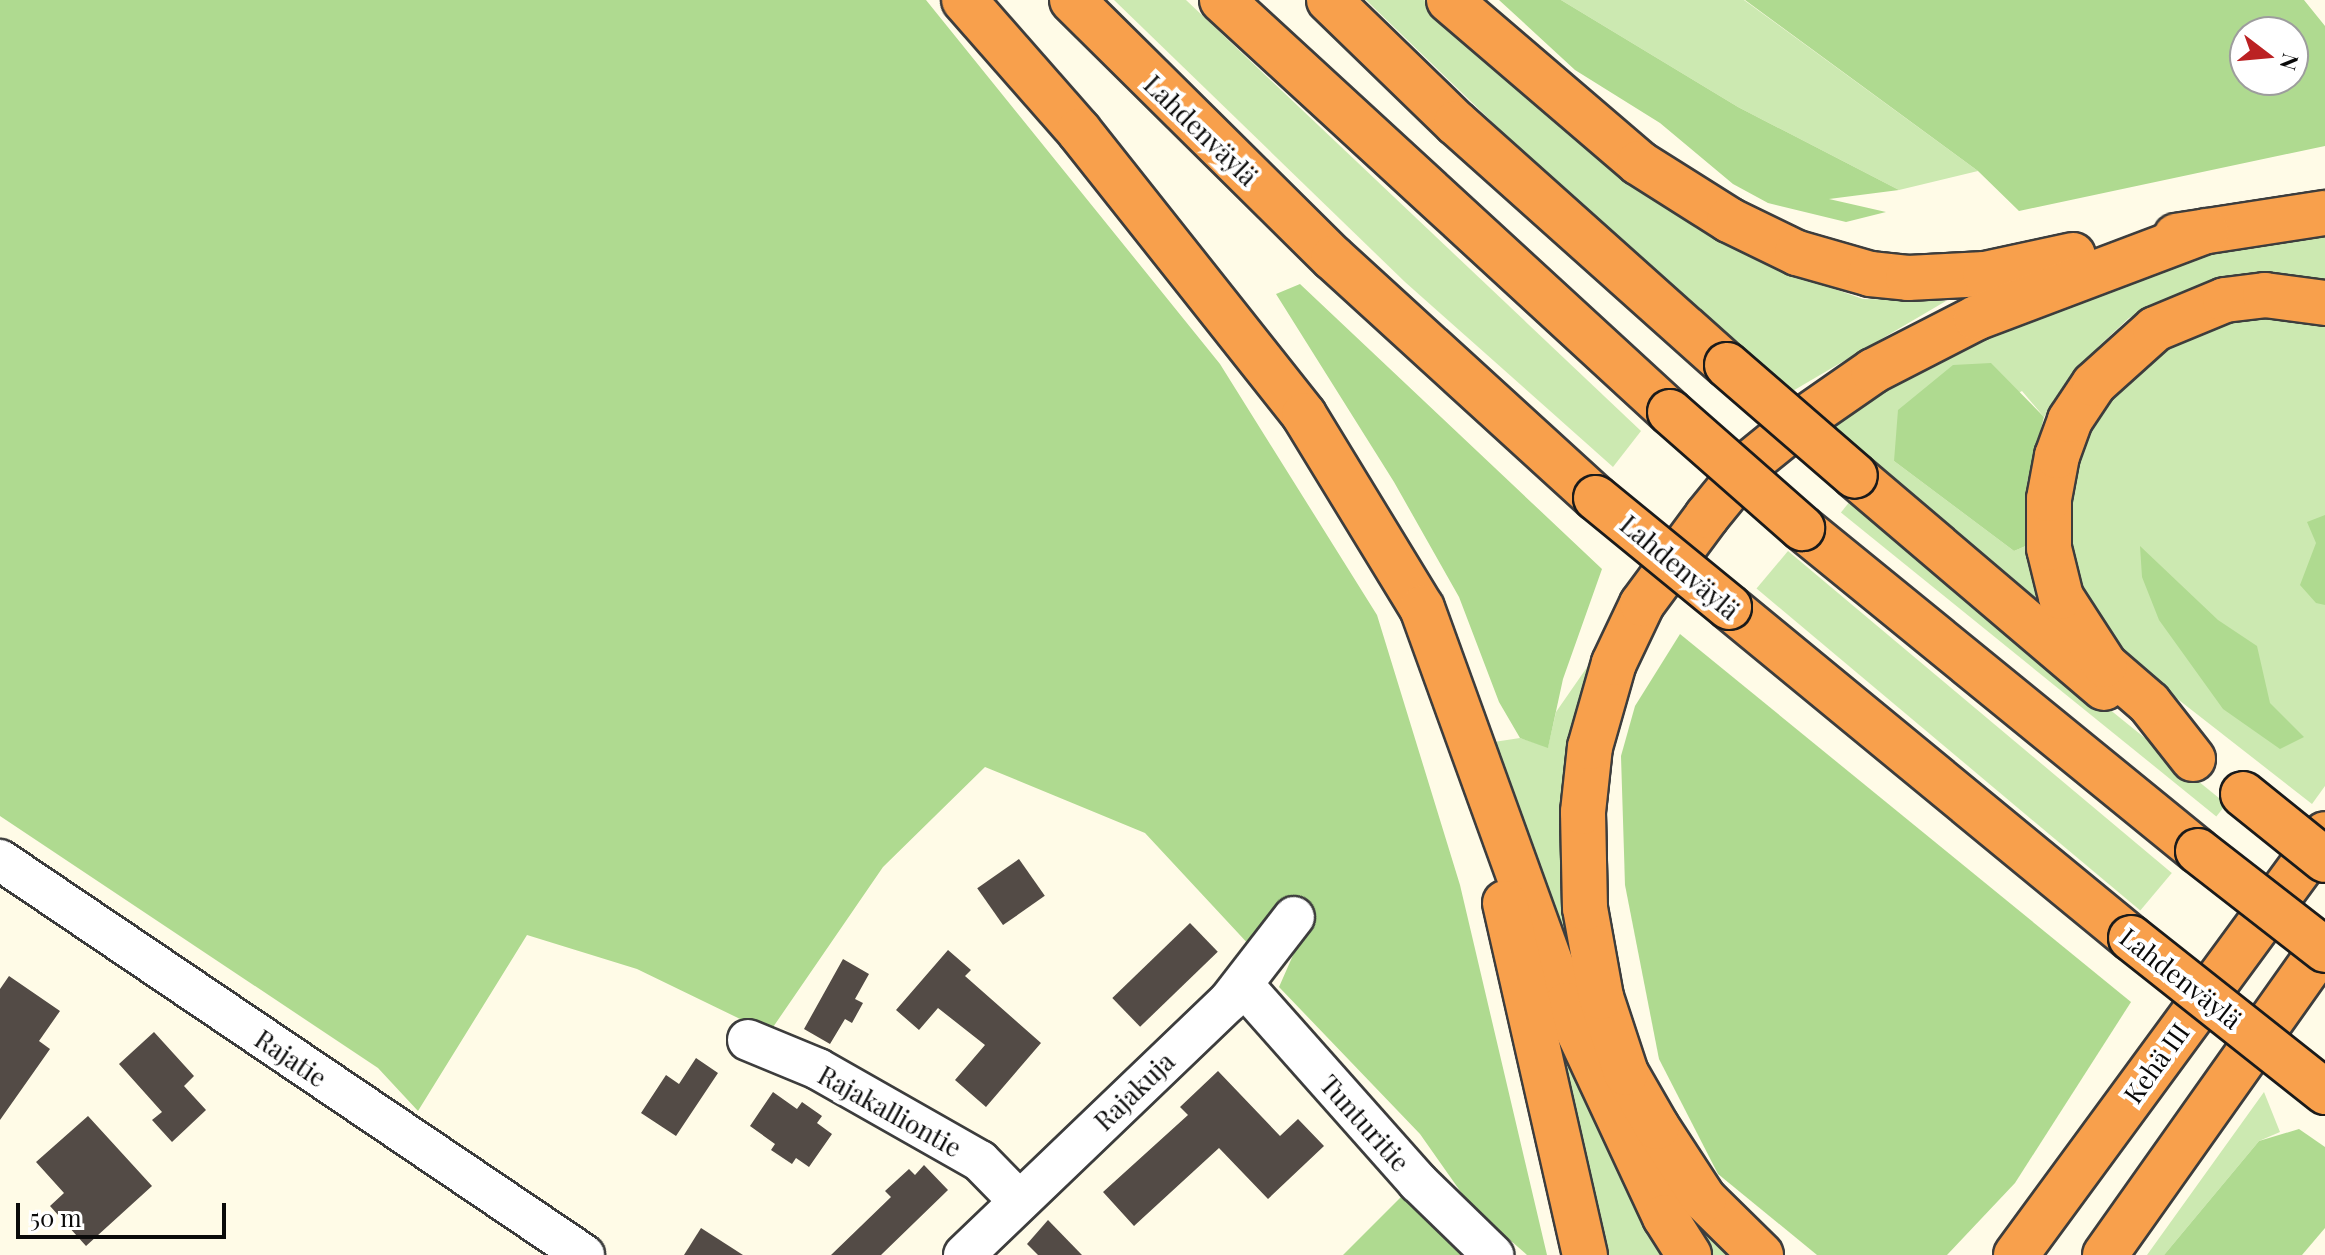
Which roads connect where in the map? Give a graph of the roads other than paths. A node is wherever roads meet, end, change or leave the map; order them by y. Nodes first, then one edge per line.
1 (964, 0) edge
2 (1072, 0) edge
3 (1222, 0) edge
4 (1329, 0) edge
5 (1449, 0) edge
6 (2325, 213) edge
7 (2206, 231) junction
8 (2325, 303) edge
9 (1463, 718) junction
10 (2193, 759) junction
11 (2325, 834) edge
12 (0, 860) edge
13 (2325, 860) edge
14 (1294, 917) dead end
15 (2321, 953) edge
16 (1243, 985) junction
17 (748, 1040) dead end
18 (2325, 1092) edge
19 (1019, 1201) junction
20 (584, 1255) edge
21 (964, 1255) edge
22 (1493, 1255) edge
23 (1585, 1255) edge
24 (1689, 1255) edge
25 (1761, 1255) edge
26 (2016, 1255) edge
27 (2105, 1255) edge

1 - 9 highway
2 - 18 highway, Lahdenväylä, bridge
3 - 15 highway, bridge
4 - 10 highway, bridge
5 - 7 highway
6 - 7 highway
7 - 25 highway
8 - 10 highway
9 - 23 highway
9 - 24 highway
10 - 13 highway, bridge
11 - 26 highway, Kehä III
12 - 20 street, Rajatie
14 - 16 street, Rajakuja
15 - 27 highway
16 - 19 street, Rajakuja
16 - 22 street, Tunturitie
17 - 19 street, Rajakalliontie
19 - 21 street, Rajakuja

